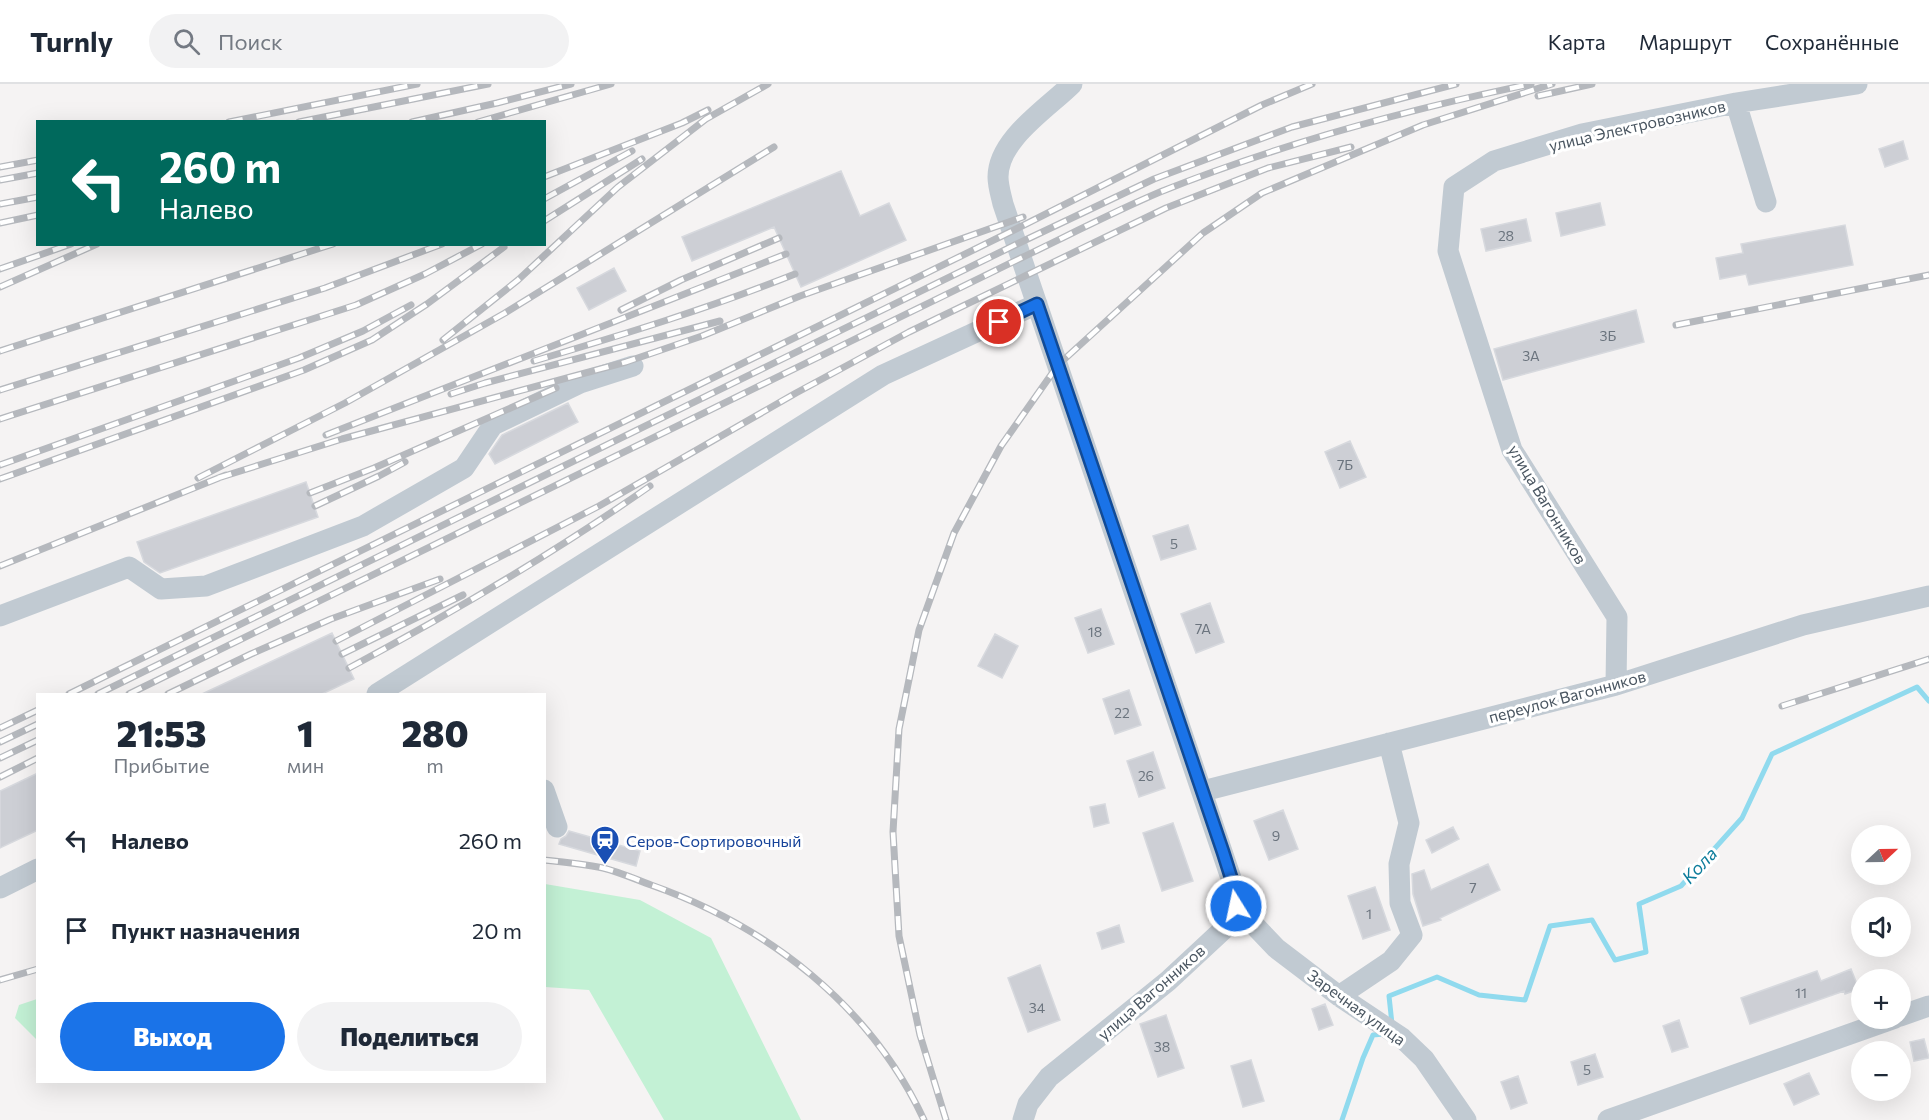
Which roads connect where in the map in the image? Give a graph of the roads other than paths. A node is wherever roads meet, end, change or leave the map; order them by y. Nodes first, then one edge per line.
1 (1072, 84) edge
2 (1857, 84) edge
3 (1736, 103) junction
4 (1766, 202) dead end
5 (1448, 251) joint
6 (1037, 304) junction
7 (633, 366) dead end
8 (1929, 596) edge
9 (0, 616) edge
10 (1616, 685) junction
11 (380, 693) edge
12 (1389, 743) junction
13 (1203, 791) junction
14 (546, 796) edge
15 (557, 827) dead end
16 (36, 870) edge
17 (0, 888) edge
18 (1236, 906) junction
19 (1340, 996) junction
20 (1929, 1006) edge
21 (1911, 1013) edge
22 (1864, 1029) edge
23 (1023, 1120) edge
24 (1466, 1120) edge
25 (1608, 1120) edge

1 - 6 street
2 - 3 street, улица Электровозников
3 - 4 street
3 - 5 street, улица Электровозников
5 - 10 street, улица Вагонников
6 - 11 street
6 - 13 street
7 - 9 street
8 - 10 street, переулок Вагонников
10 - 12 street, переулок Вагонников
12 - 13 street, переулок Вагонников
12 - 19 street
13 - 18 street
14 - 15 street
16 - 17 street
18 - 19 street, Заречная улица
18 - 23 street, улица Вагонников
19 - 24 street, Заречная улица
20 - 21 street
22 - 25 street

